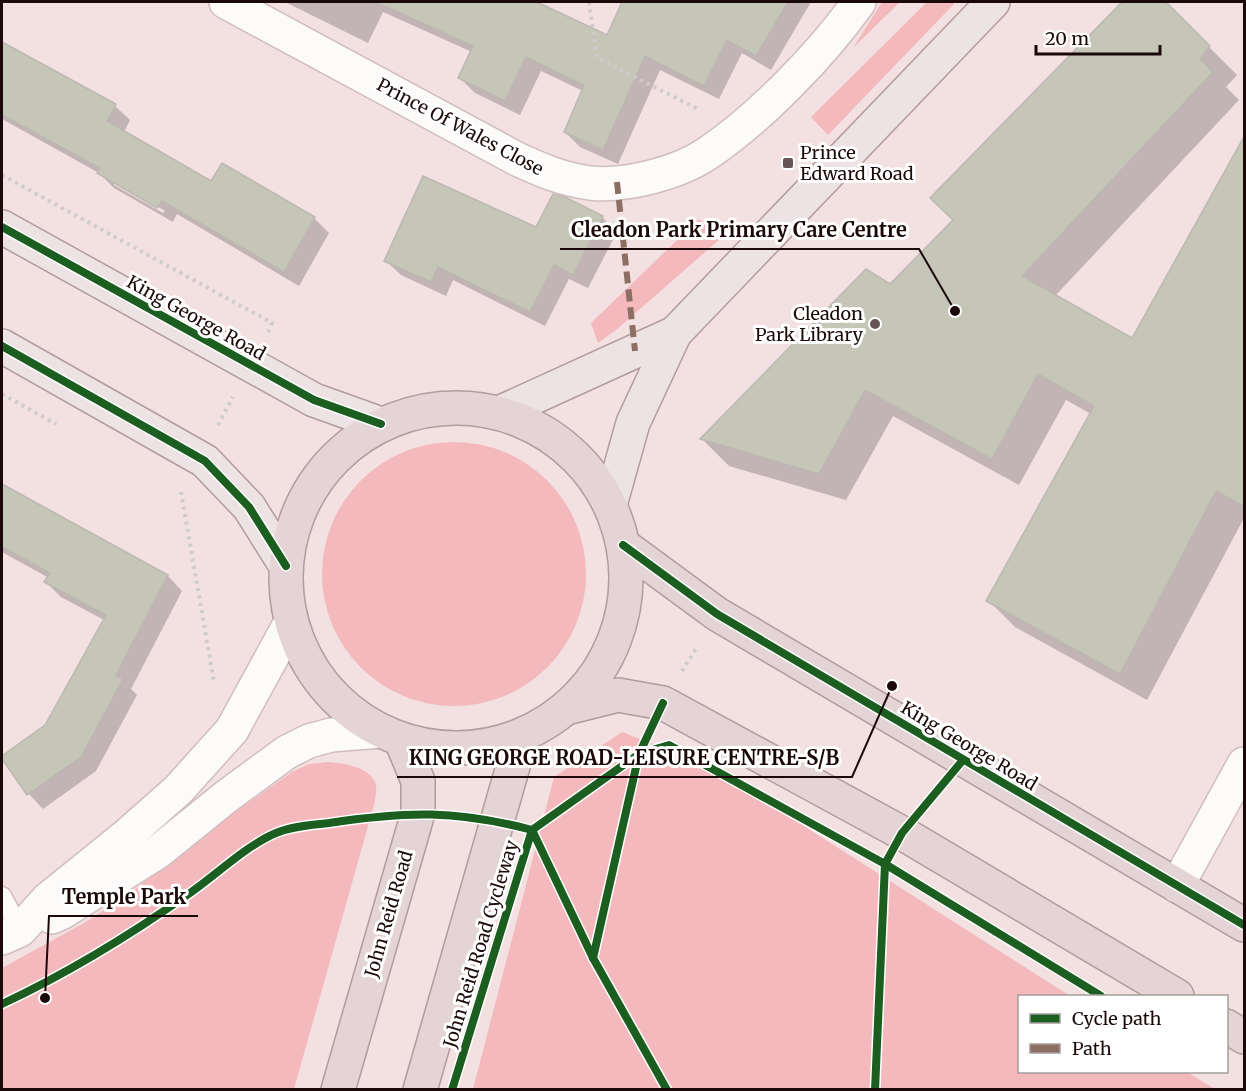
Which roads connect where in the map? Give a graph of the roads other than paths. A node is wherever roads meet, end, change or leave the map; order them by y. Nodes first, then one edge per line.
1 (226, 2) edge
2 (859, 2) edge
3 (993, 2) edge
4 (2, 227) edge
5 (675, 333) junction
6 (2, 346) edge
7 (499, 412) junction
8 (381, 424) junction
9 (610, 505) junction
10 (623, 545) junction
11 (286, 566) junction
12 (291, 622) junction
13 (566, 708) junction
14 (390, 735) junction
15 (522, 735) junction
16 (1245, 764) edge
17 (1177, 886) junction
18 (2, 896) edge
19 (1245, 925) edge
20 (11, 934) edge
21 (1175, 995) edge
22 (1228, 1027) edge
23 (1245, 1036) edge
24 (338, 1089) edge
25 (420, 1089) edge

1 - 2 street, Prince Of Wales Close
3 - 5 main road
4 - 8 main road, King George Road
5 - 7 main road
5 - 9 main road
6 - 11 main road
7 - 8 highway
7 - 9 highway
8 - 11 highway
9 - 10 highway
10 - 13 highway
10 - 17 highway, King George Road
11 - 12 highway
12 - 14 highway
12 - 20 street
13 - 15 highway
13 - 21 highway
14 - 15 highway
14 - 20 street
14 - 24 highway, John Reid Road
15 - 25 highway
16 - 17 street
17 - 19 highway, King George Road
18 - 20 lane
22 - 23 highway

